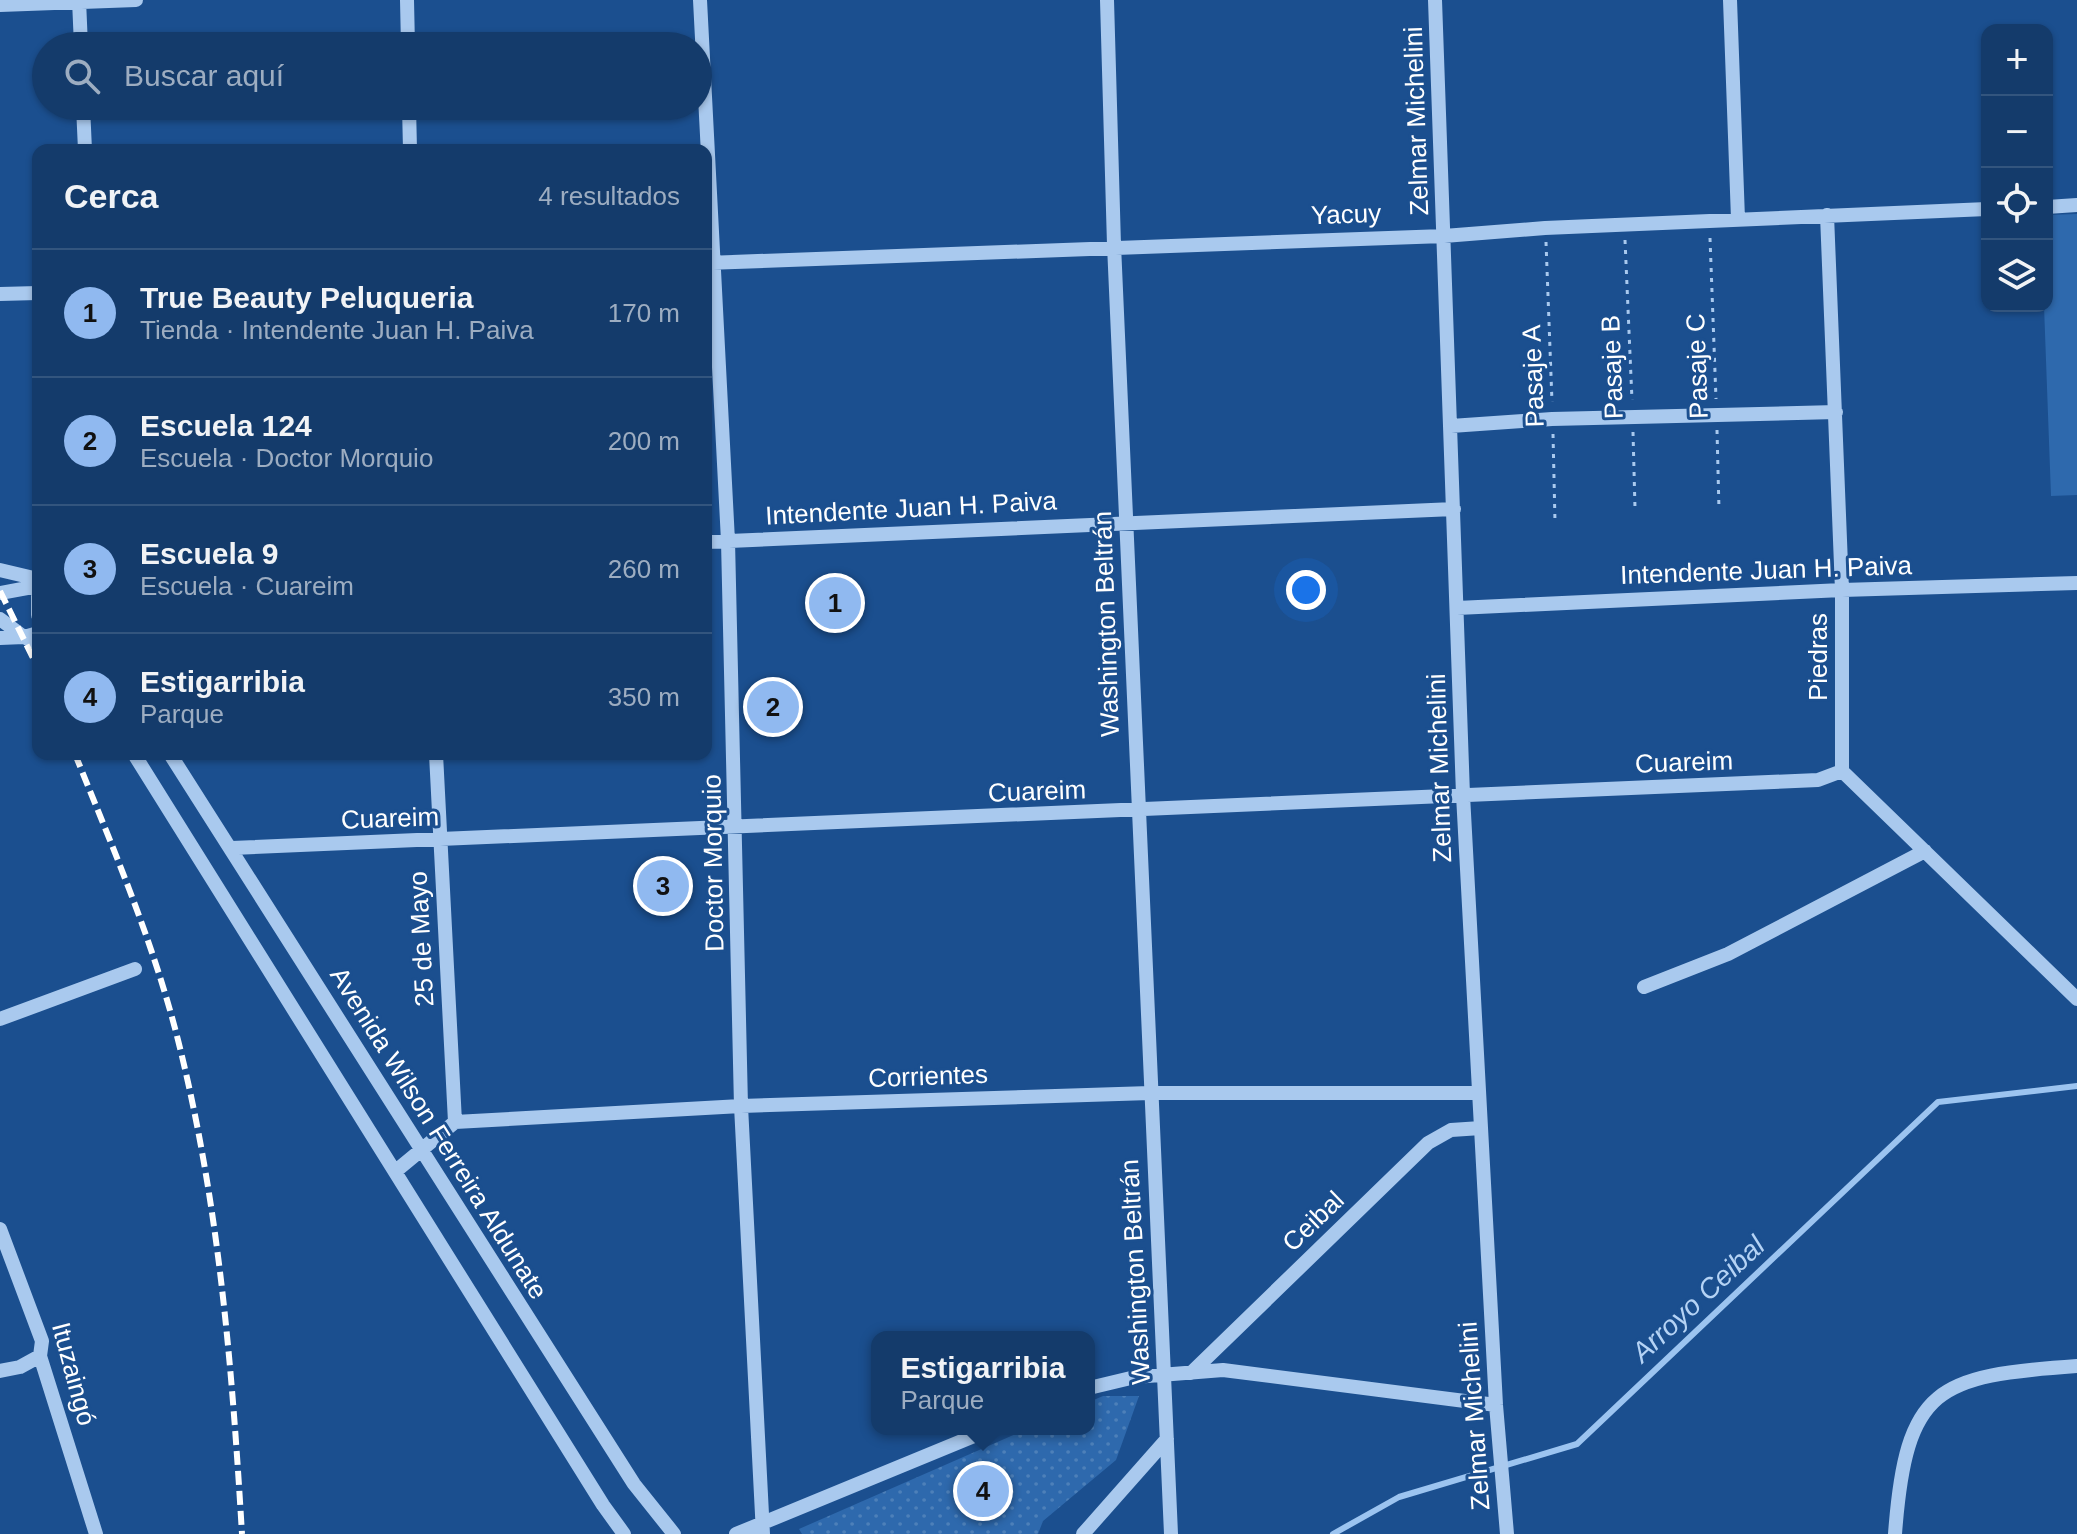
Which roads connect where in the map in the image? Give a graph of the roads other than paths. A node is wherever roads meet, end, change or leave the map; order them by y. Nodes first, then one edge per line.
1 (136, 0) edge
2 (407, 0) edge
3 (700, 0) edge
4 (1107, 0) edge
5 (1435, 0) edge
6 (1730, 0) edge
7 (79, 1) edge
8 (0, 5) edge
9 (80, 32) edge
10 (408, 32) edge
11 (701, 32) edge
12 (84, 120) edge
13 (409, 120) edge
14 (705, 120) edge
15 (85, 144) edge
16 (410, 144) edge
17 (705, 144) edge
18 (2077, 205) edge
19 (2053, 207) edge
20 (1981, 209) edge
21 (1827, 215) junction
22 (1738, 219) junction
23 (1444, 236) junction
24 (1114, 245) junction
25 (712, 262) edge
26 (32, 293) edge
27 (712, 293) edge
28 (0, 294) edge
29 (1836, 412) junction
30 (1451, 426) junction
31 (1454, 509) junction
32 (1126, 522) junction
33 (728, 541) junction
34 (712, 542) edge
35 (0, 570) edge
36 (32, 578) edge
37 (2077, 583) edge
38 (32, 587) edge
39 (1842, 590) junction
40 (0, 593) edge
41 (1457, 608) junction
42 (0, 619) edge
43 (32, 637) edge
44 (0, 638) edge
45 (32, 638) edge
46 (138, 760) edge
47 (174, 760) edge
48 (436, 760) edge
49 (1842, 771) junction
50 (1463, 795) junction
51 (1138, 811) junction
52 (736, 825) junction
53 (440, 840) junction
54 (232, 848) junction
55 (1925, 851) junction
56 (135, 969) dead end
57 (1644, 987) dead end
58 (2077, 999) edge
59 (0, 1019) edge
60 (1150, 1093) junction
61 (1479, 1093) junction
62 (741, 1106) junction
63 (455, 1122) junction
64 (1481, 1128) junction
65 (421, 1153) junction
66 (397, 1170) junction
67 (0, 1229) edge
68 (40, 1356) junction
69 (2077, 1366) edge
70 (0, 1371) edge
71 (1191, 1373) junction
72 (1164, 1375) junction
73 (1095, 1387) edge
74 (1496, 1405) junction
75 (977, 1435) edge
76 (1167, 1439) junction
77 (763, 1529) edge
78 (96, 1534) edge
79 (624, 1534) edge
80 (674, 1534) edge
81 (736, 1534) edge
82 (1083, 1534) edge
83 (1171, 1534) edge
84 (1507, 1534) edge
85 (1895, 1534) edge

1 - 7 street
2 - 10 street
3 - 11 street, Doctor Morquio
4 - 24 street, Washington Beltrán
5 - 23 street, Zelmar Michelini
6 - 22 street
7 - 8 street
7 - 9 street
12 - 15 street
13 - 16 street
14 - 17 street, Doctor Morquio
18 - 19 street
20 - 21 street, Yacuy
21 - 22 street, Yacuy
21 - 29 street, Piedras
22 - 23 street, Yacuy
23 - 24 street, Yacuy
23 - 30 street, Zelmar Michelini
24 - 25 street, Yacuy
24 - 32 street, Washington Beltrán
26 - 28 street
27 - 33 street, Doctor Morquio
29 - 30 street
29 - 39 street, Piedras
30 - 31 street, Zelmar Michelini
31 - 32 street, Intendente Juan H. Paiva
31 - 41 street, Zelmar Michelini
32 - 33 street, Intendente Juan H. Paiva
32 - 51 street, Washington Beltrán
33 - 34 street, Intendente Juan H. Paiva
33 - 52 street, Doctor Morquio
35 - 36 street
37 - 39 street, Intendente Juan H. Paiva
38 - 40 street
39 - 41 street, Intendente Juan H. Paiva
39 - 49 street, Piedras
41 - 50 street, Zelmar Michelini
42 - 43 street
44 - 45 street
46 - 66 street
47 - 54 street, Avenida Wilson Ferreira Aldunate
48 - 53 street, 25 de Mayo
49 - 50 street, Cuareim
49 - 55 street
50 - 51 street, Cuareim
50 - 61 street, Zelmar Michelini
51 - 52 street, Cuareim
51 - 60 street, Washington Beltrán
52 - 53 street, Cuareim
52 - 62 street, Doctor Morquio
53 - 54 street, Cuareim
53 - 63 street, 25 de Mayo
54 - 65 street, Avenida Wilson Ferreira Aldunate
55 - 57 street
55 - 58 street
56 - 59 street
60 - 61 street, Corrientes
60 - 62 street, Corrientes
60 - 72 street, Washington Beltrán
61 - 64 street, Zelmar Michelini
62 - 63 street, Corrientes
62 - 77 street, Doctor Morquio
63 - 65 street
64 - 71 street, Ceibal
64 - 74 street, Zelmar Michelini
65 - 66 street
65 - 80 street, Avenida Wilson Ferreira Aldunate
66 - 79 street
67 - 68 street, Ituzaingó
68 - 70 street
68 - 78 street, Ituzaingó
69 - 85 street
71 - 72 street
71 - 74 street
72 - 73 street
72 - 76 street, Washington Beltrán
74 - 84 street, Zelmar Michelini
75 - 77 street
76 - 82 street
76 - 83 street, Washington Beltrán
77 - 81 street

